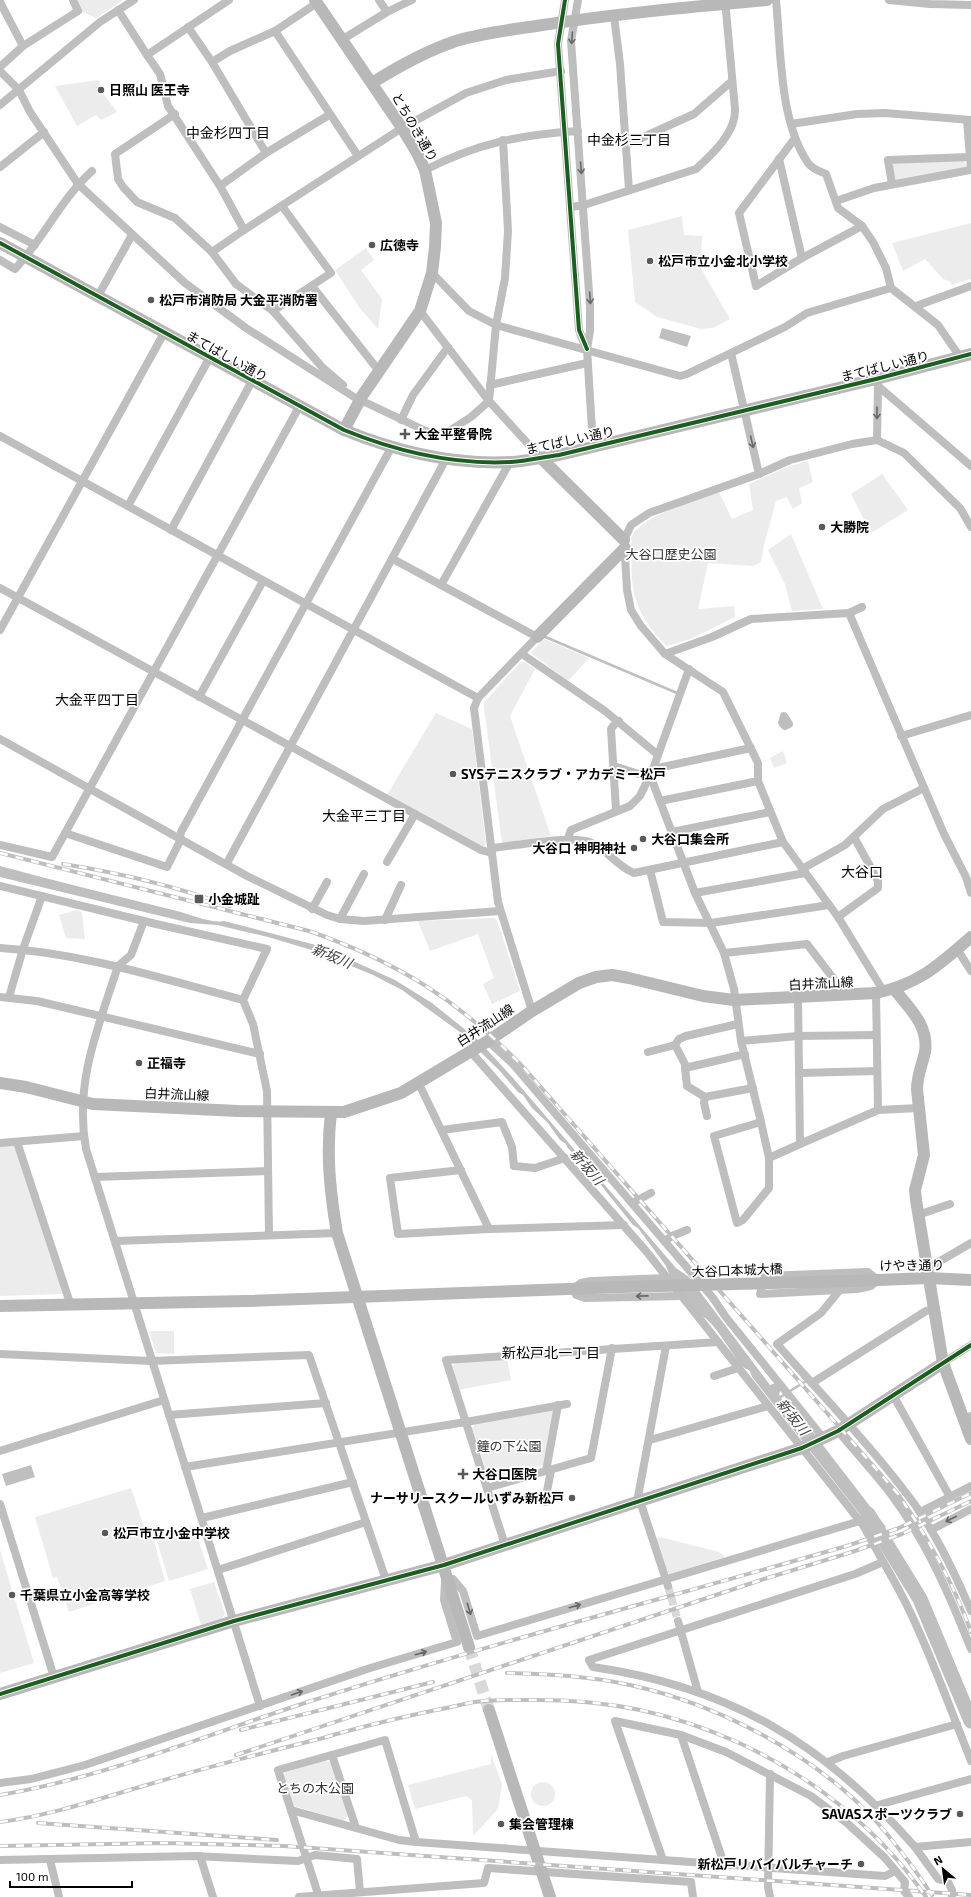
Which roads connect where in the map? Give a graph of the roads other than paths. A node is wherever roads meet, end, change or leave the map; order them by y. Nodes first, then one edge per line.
1 (72, 0) edge
2 (134, 0) edge
3 (229, 0) edge
4 (378, 0) edge
5 (412, 0) edge
6 (565, 0) edge
7 (578, 0) edge
8 (768, 0) edge
9 (776, 0) edge
10 (889, 0) edge
11 (316, 1) edge
12 (0, 2) edge
13 (726, 2) edge
14 (971, 5) edge
15 (118, 10) junction
16 (387, 12) junction
17 (614, 16) junction
18 (574, 20) junction
19 (562, 22) junction
20 (188, 27) junction
21 (275, 31) junction
22 (343, 39) junction
23 (23, 46) junction
24 (147, 55) junction
25 (212, 62) junction
26 (0, 67) edge
27 (0, 71) edge
28 (560, 71) junction
29 (732, 81) junction
30 (372, 83) junction
31 (19, 90) junction
32 (0, 105) edge
33 (175, 114) junction
34 (329, 115) junction
35 (969, 120) edge
36 (791, 124) junction
37 (402, 128) junction
38 (578, 130) junction
39 (44, 132) junction
40 (565, 132) junction
41 (795, 138) junction
42 (503, 140) junction
43 (626, 145) junction
44 (266, 153) junction
45 (358, 156) junction
46 (970, 157) edge
47 (778, 159) junction
48 (0, 167) edge
49 (425, 170) junction
50 (971, 170) edge
51 (92, 171) dead end
52 (78, 184) junction
53 (892, 184) junction
54 (220, 186) junction
55 (629, 190) junction
56 (836, 201) junction
57 (584, 205) junction
58 (282, 206) junction
59 (571, 207) junction
60 (862, 226) junction
61 (0, 227) edge
62 (244, 230) junction
63 (132, 235) junction
64 (0, 242) edge
65 (35, 245) junction
66 (212, 252) junction
67 (26, 257) junction
68 (802, 258) junction
69 (0, 260) edge
70 (432, 273) junction
71 (312, 286) junction
72 (971, 286) edge
73 (891, 288) junction
74 (98, 296) junction
75 (916, 306) junction
76 (273, 311) junction
77 (420, 311) junction
78 (496, 324) junction
79 (164, 333) junction
80 (448, 347) junction
81 (587, 350) junction
82 (731, 353) junction
83 (966, 355) edge
84 (210, 357) junction
85 (587, 363) junction
86 (379, 371) junction
87 (252, 381) junction
88 (877, 382) junction
89 (490, 385) junction
90 (358, 398) junction
91 (489, 401) junction
92 (298, 407) junction
93 (744, 410) junction
94 (401, 420) junction
95 (344, 430) junction
96 (0, 436) edge
97 (877, 440) junction
98 (593, 446) junction
99 (391, 448) junction
100 (541, 458) junction
101 (446, 459) junction
102 (510, 462) junction
103 (971, 466) edge
104 (759, 474) junction
105 (82, 482) junction
106 (128, 506) junction
107 (971, 527) edge
108 (171, 530) junction
109 (624, 544) junction
110 (217, 556) junction
111 (393, 559) junction
112 (263, 581) junction
113 (442, 585) junction
114 (0, 588) edge
115 (18, 598) junction
116 (306, 604) junction
117 (862, 607) dead end
118 (849, 614) junction
119 (0, 630) edge
120 (354, 630) junction
121 (538, 637) junction
122 (522, 654) junction
123 (665, 654) junction
124 (689, 669) junction
125 (153, 672) junction
126 (199, 697) junction
127 (478, 698) junction
128 (971, 715) edge
129 (242, 721) junction
130 (619, 721) junction
131 (901, 736) junction
132 (0, 739) edge
133 (290, 747) junction
134 (751, 748) junction
135 (657, 754) junction
136 (614, 766) junction
137 (650, 774) junction
138 (758, 781) junction
139 (90, 788) junction
140 (924, 788) junction
141 (660, 801) junction
142 (616, 810) junction
143 (770, 812) junction
144 (415, 814) junction
145 (672, 832) junction
146 (65, 833) junction
147 (854, 836) junction
148 (180, 838) junction
149 (568, 838) junction
150 (783, 842) junction
151 (0, 845) edge
152 (492, 851) junction
153 (387, 862) dead end
154 (227, 863) junction
155 (684, 863) junction
156 (650, 870) junction
157 (804, 871) junction
158 (364, 874) dead end
159 (327, 882) dead end
160 (401, 885) dead end
161 (0, 886) edge
162 (695, 893) junction
163 (971, 893) edge
164 (42, 896) junction
165 (829, 906) junction
166 (312, 909) junction
167 (500, 911) junction
168 (838, 917) junction
169 (340, 919) junction
170 (385, 920) junction
171 (144, 921) junction
172 (711, 923) junction
173 (971, 937) edge
174 (0, 948) edge
175 (23, 949) junction
176 (957, 949) junction
177 (724, 953) junction
178 (118, 966) junction
179 (971, 971) edge
180 (885, 992) junction
181 (846, 995) junction
182 (4, 997) edge
183 (798, 998) junction
184 (243, 1000) junction
185 (734, 1000) junction
186 (532, 1011) junction
187 (102, 1017) junction
188 (738, 1024) junction
189 (876, 1035) junction
190 (798, 1036) junction
191 (741, 1040) junction
192 (487, 1042) junction
193 (675, 1045) junction
194 (473, 1051) junction
195 (648, 1052) dead end
196 (260, 1054) junction
197 (745, 1054) junction
198 (687, 1068) junction
199 (877, 1071) junction
200 (799, 1073) junction
201 (0, 1083) edge
202 (419, 1084) junction
203 (753, 1088) junction
204 (705, 1098) junction
205 (82, 1102) junction
206 (919, 1108) junction
207 (878, 1110) junction
208 (267, 1111) junction
209 (331, 1113) junction
210 (708, 1116) dead end
211 (761, 1122) junction
212 (442, 1130) junction
213 (84, 1136) junction
214 (17, 1142) junction
215 (0, 1143) edge
216 (800, 1144) junction
217 (565, 1158) junction
218 (769, 1158) junction
219 (462, 1170) junction
220 (268, 1171) junction
221 (95, 1177) junction
222 (651, 1193) dead end
223 (632, 1203) junction
224 (950, 1204) dead end
225 (918, 1215) junction
226 (624, 1225) junction
227 (489, 1228) junction
228 (687, 1230) dead end
229 (337, 1233) junction
230 (269, 1235) junction
231 (115, 1241) junction
232 (665, 1242) junction
233 (971, 1243) edge
234 (926, 1264) junction
235 (667, 1278) junction
236 (928, 1278) junction
237 (854, 1280) joint
238 (878, 1280) junction
239 (971, 1280) edge
240 (573, 1289) junction
241 (839, 1291) junction
242 (357, 1296) junction
243 (681, 1296) junction
244 (135, 1304) junction
245 (0, 1306) edge
246 (71, 1306) junction
247 (933, 1310) junction
248 (718, 1342) junction
249 (971, 1345) edge
250 (666, 1346) junction
251 (612, 1348) junction
252 (0, 1354) edge
253 (151, 1360) junction
254 (943, 1363) junction
255 (738, 1368) junction
256 (714, 1376) dead end
257 (812, 1383) junction
258 (893, 1395) junction
259 (164, 1400) junction
260 (326, 1404) junction
261 (567, 1404) dead end
262 (558, 1405) junction
263 (768, 1406) junction
264 (169, 1415) junction
265 (968, 1418) edge
266 (466, 1422) junction
267 (848, 1424) junction
268 (838, 1431) junction
269 (401, 1432) junction
270 (971, 1439) edge
271 (650, 1440) junction
272 (823, 1440) junction
273 (340, 1442) junction
274 (803, 1448) junction
275 (0, 1451) edge
276 (185, 1466) junction
277 (549, 1471) junction
278 (353, 1482) junction
279 (971, 1486) edge
280 (487, 1488) junction
281 (950, 1497) junction
282 (545, 1502) dead end
283 (639, 1502) junction
284 (0, 1504) edge
285 (971, 1509) edge
286 (920, 1512) junction
287 (202, 1518) junction
288 (860, 1521) junction
289 (366, 1522) junction
290 (931, 1530) junction
291 (506, 1545) junction
292 (883, 1562) junction
293 (444, 1565) junction
294 (218, 1570) junction
295 (386, 1580) junction
296 (449, 1581) junction
297 (666, 1582) junction
298 (971, 1611) edge
299 (958, 1616) junction
300 (234, 1621) junction
301 (678, 1621) tunnel mouth
302 (681, 1630) junction
303 (469, 1647) tunnel mouth
304 (971, 1649) edge
305 (54, 1677) junction
306 (698, 1692) junction
307 (0, 1694) edge
308 (260, 1706) junction
309 (489, 1710) tunnel mouth
310 (957, 1724) junction
311 (681, 1735) junction
312 (332, 1755) junction
313 (971, 1761) edge
314 (828, 1762) junction
315 (770, 1774) junction
316 (971, 1780) edge
317 (0, 1783) edge
318 (878, 1805) junction
319 (291, 1810) junction
320 (356, 1828) junction
321 (416, 1842) junction
322 (971, 1842) edge
323 (915, 1846) junction
324 (535, 1850) junction
325 (200, 1856) junction
326 (307, 1858) junction
327 (0, 1860) edge
328 (50, 1860) junction
329 (663, 1860) junction
330 (724, 1864) junction
331 (769, 1868) junction
332 (895, 1871) junction
333 (542, 1872) junction
334 (360, 1892) junction
335 (319, 1896) edge
336 (59, 1897) edge
337 (213, 1897) edge
338 (299, 1897) edge
339 (550, 1897) edge
340 (693, 1897) edge
341 (770, 1897) edge
342 (909, 1897) edge
343 (952, 1897) edge

1 - 23 street
2 - 15 street
3 - 20 street
4 - 16 street
5 - 16 street
6 - 19 street
7 - 18 street
8 - 13 street
9 - 36 street
10 - 14 street
11 - 21 street
11 - 22 street, とちのき通り
12 - 23 street
13 - 17 street
13 - 29 street
15 - 24 street
15 - 31 street
16 - 22 street
17 - 18 street
17 - 43 street
18 - 19 street
18 -> 38 street
19 - 28 street
19 - 30 street
20 - 24 street
20 - 25 street
21 - 25 street
21 - 34 street
22 - 30 street, とちのき通り
23 - 26 street
24 - 33 street
25 - 44 street
27 - 31 street
28 - 37 street
28 - 40 street
29 - 43 street
29 - 55 street
30 - 37 street, とちのき通り
31 - 32 street
31 - 39 street
33 - 54 street
33 - 66 street
34 - 44 street
34 - 45 street
35 - 36 street
35 - 46 street
36 - 41 street
37 - 45 street
37 - 49 street, とちのき通り
38 - 40 street
38 -> 57 street
39 - 48 street
39 - 52 street
40 - 42 street
40 - 59 street
41 - 47 street
41 - 56 street
42 - 49 street
42 - 78 street
43 - 55 street
44 - 54 street
45 - 58 street
46 - 50 street
46 - 53 street
47 - 68 street
47 - 68 street
49 - 70 street, とちのき通り
50 - 53 street
51 - 52 street
52 - 63 street
52 - 65 street
53 - 56 street
54 - 62 street
55 - 57 street
56 - 60 street
57 - 59 street
57 -> 81 street
58 - 62 street
58 - 71 street
59 - 81 street
60 - 68 street
60 - 73 street
61 - 65 street
62 - 66 street
63 - 74 street
63 - 90 street
64 - 67 street, まてばしい通り
65 - 67 street
66 - 76 street
67 - 69 street
67 - 74 street, まてばしい通り
70 - 77 street, とちのき通り
70 - 78 street
71 - 76 street
71 - 86 street
72 - 75 street
73 - 75 street
73 - 82 street
74 - 79 street, まてばしい通り
75 - 83 street
76 - 90 street
77 - 80 street
77 - 86 street, とちのき通り
78 - 81 street
78 - 89 street
79 - 84 street, まてばしい通り
79 - 105 street
80 - 91 street
80 - 94 street
81 - 82 street
81 - 85 street
82 - 93 street
83 - 88 street, まてばしい通り
84 - 87 street, まてばしい通り
84 - 106 street
85 - 89 street
85 - 98 street
86 - 90 street, とちのき通り
87 - 92 street, まてばしい通り
87 - 108 street
88 - 93 street, まてばしい通り
88 -> 97 street
88 - 103 street
89 - 91 street
90 - 94 street
90 - 95 street, とちのき通り
91 - 94 street
91 - 100 street
92 - 95 street, まてばしい通り
92 - 110 street
93 - 98 street, まてばしい通り
93 -> 104 street
95 - 99 street, まてばしい通り
96 - 105 street
97 - 104 street
97 - 107 street
98 - 100 street, まてばしい通り
99 - 101 street, まてばしい通り
99 - 116 street
100 - 102 street, まてばしい通り
100 - 109 street
101 - 102 street, まてばしい通り
101 - 111 street
102 - 113 street
104 - 109 street
105 - 106 street
105 - 115 street
106 - 108 street
108 - 110 street
109 - 121 street
109 - 123 street
110 - 112 street
110 - 125 street
111 - 113 street
111 - 120 street
112 - 116 street
112 - 126 street
113 - 121 street
114 - 115 street
115 - 119 street
115 - 125 street
116 - 120 street
116 - 129 street
117 - 118 street
118 - 123 street
118 - 131 street
120 - 127 street
120 - 133 street
121 - 122 street
122 - 127 street
122 - 130 street
123 - 124 street
124 - 134 street
124 - 135 street
125 - 126 street
125 - 139 street
126 - 129 street
127 - 152 street
128 - 131 street
129 - 133 street
129 - 148 street
130 - 135 street
130 - 136 street
131 - 140 street
132 - 139 street
133 - 144 street
133 - 154 street
134 - 137 street
134 - 138 street
135 - 137 street
136 - 137 street
136 - 142 street
137 - 141 street
137 - 142 street
138 - 141 street
138 - 143 street
139 - 146 street
139 - 148 street
140 - 147 street
140 - 163 street
141 - 145 street
142 - 149 street
143 - 145 street
143 - 150 street
144 - 152 street
144 - 153 street
145 - 155 street
146 - 148 street
146 - 151 street
147 - 157 street
147 - 168 street
148 - 154 street
149 - 152 street
149 - 156 street
150 - 155 street
150 - 157 street
152 - 167 street
154 - 166 street
155 - 156 street
155 - 162 street
156 - 172 street
157 - 162 street
157 - 165 street
158 - 169 street
159 - 166 street
160 - 170 street
161 - 164 street
162 - 172 street
164 - 171 street
164 - 175 street
165 - 168 street
165 - 172 street
166 - 169 street
167 - 170 street
167 - 186 street
168 - 180 street
169 - 170 street
171 - 178 street
171 - 184 street
172 - 177 street
173 - 176 street, 白井流山線
174 - 175 street
175 - 178 street
175 - 182 street
176 - 179 street
176 - 180 street, 白井流山線
177 - 181 street
177 - 185 street
178 - 184 street
178 - 187 street
180 - 181 street, 白井流山線
180 - 189 street
180 - 206 street
181 - 183 street, 白井流山線
182 - 187 street
183 - 185 street, 白井流山線
183 - 190 street
184 - 196 street
185 - 186 street, 白井流山線
185 - 188 street
186 - 192 street, 白井流山線
187 - 196 street
187 - 205 street
188 - 191 street
188 - 193 street
189 - 190 street
189 - 199 street
190 - 191 street
190 - 200 street
191 - 197 street
192 - 194 street, 白井流山線
192 - 223 street
193 - 195 street
193 - 198 street
194 - 202 street, 白井流山線
194 - 217 street
196 - 208 street
197 - 198 street
197 - 203 street
198 - 204 street
199 - 200 street
199 - 207 street
200 - 216 street
201 - 205 street, 白井流山線
202 - 209 street, 白井流山線
202 - 212 street
203 - 204 street
203 - 211 street
204 - 210 street
205 - 208 street, 白井流山線
205 - 213 street
206 - 207 street
206 - 225 street
207 - 216 street
208 - 209 street, 白井流山線
208 - 220 street
209 - 229 street
211 - 218 street
211 - 218 street
212 - 217 street
212 - 219 street
213 - 214 street
213 - 221 street
214 - 215 street
214 - 246 street
216 - 218 street
217 - 226 street
219 - 227 street
219 - 227 street
220 - 221 street
220 - 230 street
221 - 231 street
222 - 223 street
223 - 232 street
224 - 225 street
225 - 234 street
226 - 227 street
226 - 235 street
228 - 232 street
229 - 230 street
229 - 242 street
230 - 231 street
231 - 244 street
232 - 272 street
233 - 234 street
234 - 236 street
235 - 240 street
235 - 243 street
236 - 238 street, けやき通り
236 - 239 street, けやき通り
236 - 247 street
237 - 238 street, けやき通り
237 - 240 street, 大谷口本城大橋, bridge
238 - 241 street
238 - 241 street
240 - 242 street, 大谷口本城大橋
243 -> 240 street
241 - 257 street
242 - 244 street, 大谷口本城大橋
242 - 269 street
243 - 248 street
244 - 246 street, 大谷口本城大橋
244 - 253 street
245 - 246 street, 大谷口本城大橋
247 - 254 street
247 - 257 street
248 - 250 street
248 - 255 street
249 - 254 street
250 - 251 street
250 - 271 street
251 - 266 street
251 - 277 street
252 - 253 street
253 - 259 street
253 - 260 street
254 - 258 street
254 - 265 street
255 - 256 street
255 - 263 street
257 - 267 street
258 - 267 street
258 - 281 street
259 - 264 street
259 - 275 street
260 - 264 street
260 - 273 street
261 - 262 street
262 - 266 street
262 - 277 street
263 - 271 street
263 - 274 street
264 - 276 street
265 - 270 street
266 - 269 street
266 - 280 street
267 - 268 street
267 - 286 street
268 - 272 street
268 - 299 street
269 - 273 street
269 - 293 street
271 - 283 street
272 - 274 street
273 - 276 street
273 - 278 street
274 - 283 street
274 - 288 street
276 - 287 street
277 - 280 street
277 - 282 street
278 - 287 street
278 - 289 street
279 - 281 street
280 - 291 street
281 - 286 street
283 - 291 street
283 - 297 street
284 - 305 street
285 -> 290 street
286 - 290 street
287 - 294 street
288 - 292 street
288 - 297 street
289 - 294 street
289 - 295 street
290 - 298 street
291 - 293 street
292 - 302 street
292 - 310 street
293 - 295 street
293 - 296 street
294 - 300 street
295 - 300 street
296 -> 297 street
296 - 303 street
308 -> 296 street
298 - 299 street
299 - 304 street
300 - 305 street
300 - 308 street
301 - 302 street
302 - 306 street
302 - 306 street
305 - 307 street
306 - 314 street
308 - 317 street
309 - 324 street
310 - 313 street
310 - 314 street
311 - 315 street
311 - 329 street
311 - 330 street
312 - 319 street
312 - 320 street
312 - 321 street
314 - 318 street
315 - 331 street
315 - 332 street
316 - 318 street
318 - 323 street
319 - 320 street
319 - 326 street
320 - 321 street
321 - 324 street
322 - 323 street
323 - 343 street
324 - 329 street
324 - 333 street
325 - 326 street
325 - 328 street
325 - 337 street
326 - 334 street
326 - 335 street
327 - 328 street
328 - 336 street
329 - 330 street
330 - 331 street
331 - 332 street
331 - 341 street
332 - 342 street
333 - 334 street
333 - 339 street
333 - 340 street
334 - 335 street
335 - 338 street

